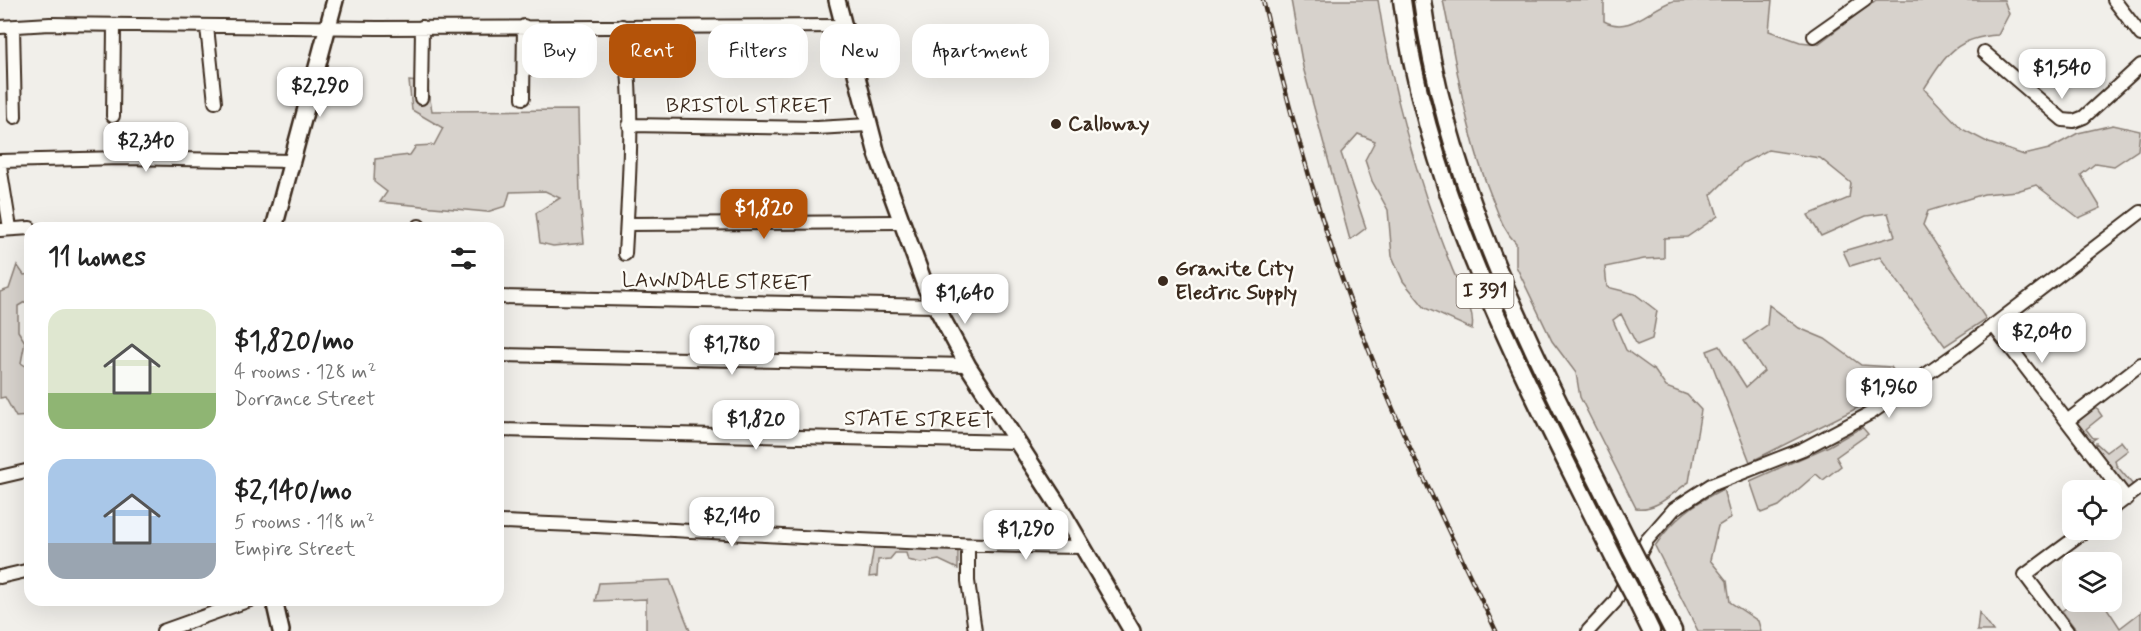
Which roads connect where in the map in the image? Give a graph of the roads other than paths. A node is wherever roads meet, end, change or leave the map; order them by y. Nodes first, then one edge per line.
1 (335, 0) edge
2 (837, 0) edge
3 (1402, 0) edge
4 (1422, 0) edge
5 (1865, 0) edge
6 (2114, 0) edge
7 (843, 24) edge
8 (114, 26) junction
9 (328, 26) junction
10 (522, 26) edge
11 (696, 26) edge
12 (820, 26) edge
13 (0, 27) edge
14 (13, 27) junction
15 (207, 27) junction
16 (422, 27) junction
17 (2141, 35) edge
18 (1814, 36) dead end
19 (1984, 52) dead end
20 (2141, 65) edge
21 (523, 78) edge
22 (628, 78) edge
23 (857, 78) edge
24 (421, 98) dead end
25 (523, 98) dead end
26 (215, 102) dead end
27 (113, 116) dead end
28 (15, 117) dead end
29 (868, 124) junction
30 (629, 125) junction
31 (0, 161) edge
32 (292, 161) junction
33 (0, 166) edge
34 (2141, 212) edge
35 (276, 222) edge
36 (901, 222) junction
37 (627, 224) junction
38 (24, 228) edge
39 (5, 229) edge
40 (625, 254) dead end
41 (504, 297) edge
42 (936, 306) junction
43 (1993, 325) junction
44 (504, 355) edge
45 (2141, 364) edge
46 (967, 365) junction
47 (2067, 421) junction
48 (504, 430) edge
49 (1016, 442) junction
50 (24, 471) edge
51 (0, 477) edge
52 (2141, 488) edge
53 (2127, 498) junction
54 (2122, 502) edge
55 (504, 522) edge
56 (2072, 540) edge
57 (968, 545) junction
58 (1084, 547) junction
59 (24, 571) edge
60 (0, 577) edge
61 (235, 606) edge
62 (275, 606) edge
63 (184, 627) edge
64 (973, 630) edge
65 (163, 631) edge
66 (281, 631) edge
67 (1132, 631) edge
68 (1588, 631) edge
69 (1651, 631) edge
70 (1673, 631) edge
71 (2067, 631) edge

1 - 9 main road
2 - 7 main road
3 - 69 highway, I 391, bridge
4 - 70 highway, I 391, bridge
5 - 18 street
6 - 17 street
8 - 14 street
8 - 15 street
8 - 27 street
9 - 15 street
9 - 16 street
9 - 32 main road
10 - 16 street
11 - 12 street
13 - 14 street
14 - 28 street
15 - 26 street
16 - 24 street
19 - 20 street
21 - 25 street
22 - 30 street
23 - 29 main road
29 - 30 street, BRISTOL STREET
29 - 36 main road
30 - 37 street
31 - 32 street
32 - 35 main road
33 - 39 street
34 - 43 street
36 - 37 street
36 - 42 main road
37 - 40 street
38 - 39 street
41 - 42 street, LAWNDALE STREET
42 - 46 main road
43 - 47 street
43 - 68 street
44 - 46 street
45 - 47 street
46 - 49 main road
47 - 53 street
48 - 49 street, STATE STREET
49 - 58 main road
50 - 51 street
52 - 53 street
53 - 54 street
55 - 57 street
56 - 71 street
57 - 58 street
57 - 64 street
58 - 67 main road
59 - 60 street
61 - 63 street
62 - 66 main road
63 - 65 street

